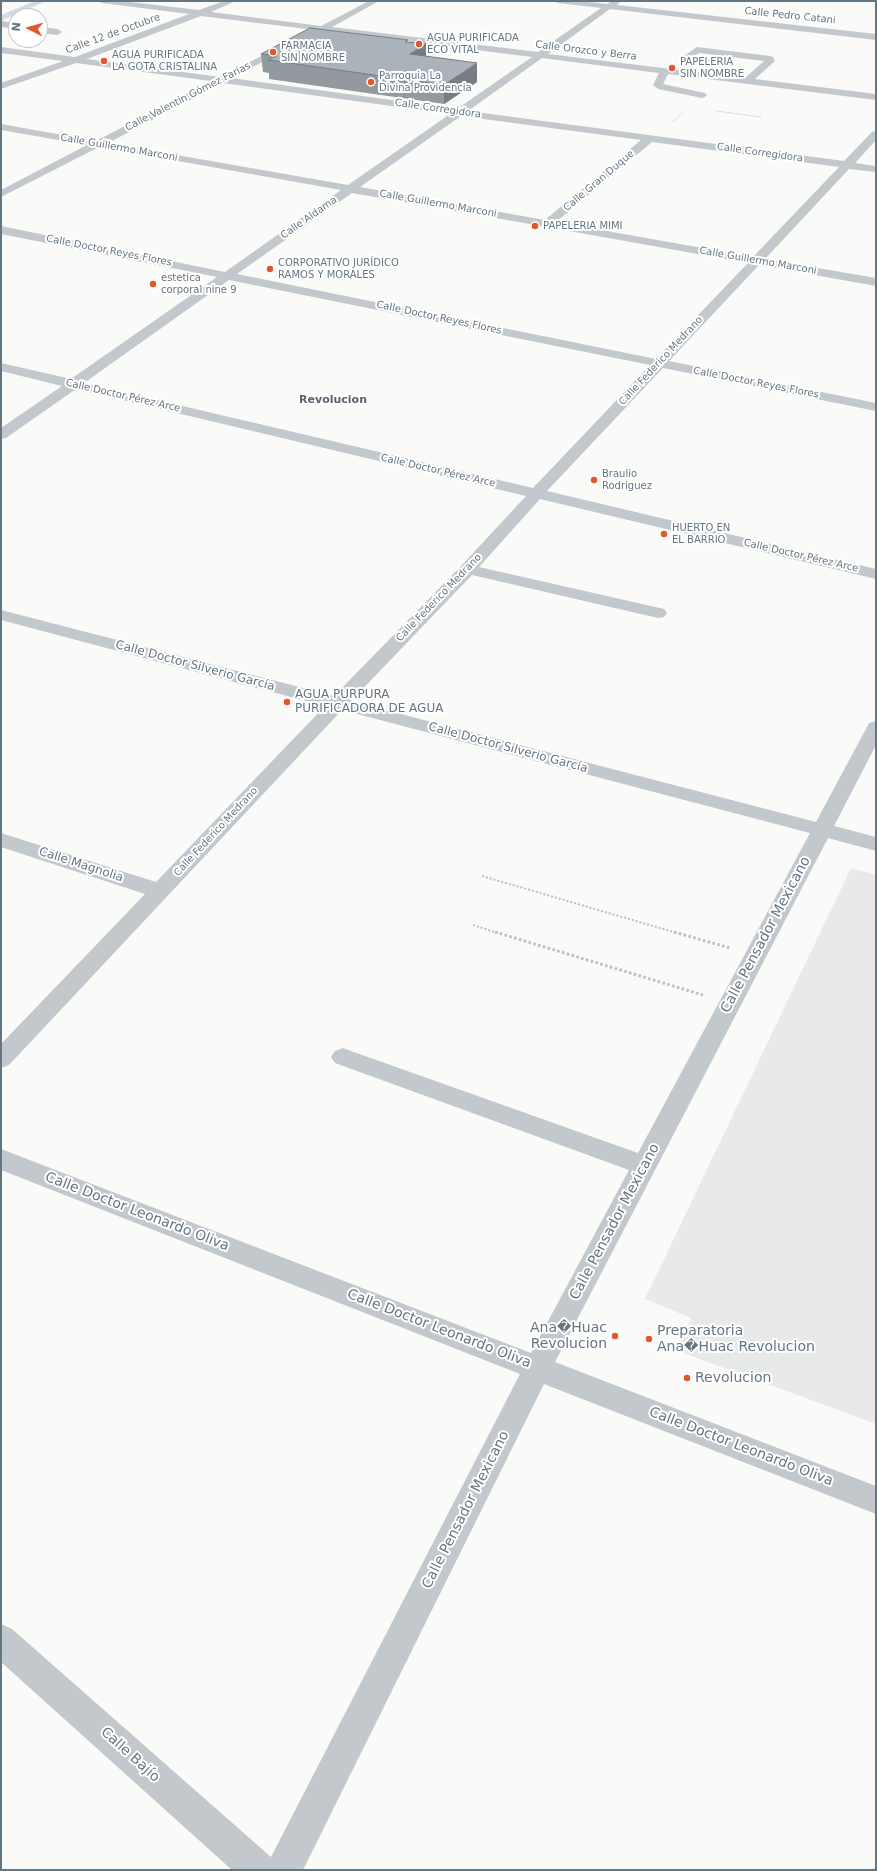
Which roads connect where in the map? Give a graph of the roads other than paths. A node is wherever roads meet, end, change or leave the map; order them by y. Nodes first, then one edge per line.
1 (42, 1) edge
2 (102, 1) edge
3 (232, 1) edge
4 (375, 1) edge
5 (558, 1) edge
6 (617, 1) edge
7 (609, 7) junction
8 (201, 13) junction
9 (1, 18) edge
10 (321, 29) junction
11 (48, 31) edge
12 (58, 32) dead end
13 (876, 37) edge
14 (1, 50) edge
15 (539, 56) junction
16 (76, 60) junction
17 (721, 64) dead end
18 (745, 67) dead end
19 (761, 69) junction
20 (665, 71) junction
21 (222, 80) junction
22 (747, 81) junction
23 (1, 86) edge
24 (702, 94) dead end
25 (876, 97) edge
26 (458, 112) junction
27 (1, 127) edge
28 (876, 134) edge
29 (650, 138) junction
30 (96, 144) junction
31 (847, 165) junction
32 (876, 169) edge
33 (351, 189) junction
34 (1, 194) edge
35 (547, 224) junction
36 (1, 230) edge
37 (756, 260) junction
38 (229, 275) junction
39 (876, 282) edge
40 (659, 364) junction
41 (1, 368) edge
42 (73, 385) junction
43 (876, 407) edge
44 (1, 435) edge
45 (536, 494) junction
46 (468, 569) junction
47 (876, 574) edge
48 (658, 613) dead end
49 (1, 615) edge
50 (337, 704) junction
51 (876, 727) edge
52 (821, 830) junction
53 (1, 840) edge
54 (876, 844) edge
55 (160, 891) junction
56 (343, 1057) dead end
57 (1, 1059) edge
58 (1, 1159) edge
59 (644, 1165) junction
60 (538, 1367) junction
61 (876, 1500) edge
62 (1, 1640) edge
63 (259, 1870) edge
64 (284, 1870) edge

1 - 9 main road
2 - 8 street, Calle Orozco y Berra
3 - 8 street, Calle 12 de Octubre
4 - 10 street, Calle Valentín Gómez Farías
5 - 7 street, Calle Pedro Catani
6 - 7 street, Calle Aldama
7 - 13 street, Calle Pedro Catani
7 - 15 street, Calle Aldama
8 - 10 street, Calle Orozco y Berra
8 - 16 street, Calle 12 de Octubre
10 - 15 street, Calle Orozco y Berra
10 - 21 street, Calle Valentín Gómez Farías
11 - 12 street
14 - 16 street, Calle Corregidora
15 - 20 street, Calle Orozco y Berra
15 - 26 street, Calle Aldama
16 - 21 street, Calle Corregidora
16 - 23 street, Calle 12 de Octubre
17 - 19 street
18 - 19 street
19 - 22 street
20 - 22 street, Calle Orozco y Berra
20 - 24 street
21 - 26 street, Calle Corregidora
21 - 30 street, Calle Valentín Gómez Farías
22 - 25 street, Calle Orozco y Berra
26 - 29 street, Calle Corregidora
26 - 33 street, Calle Aldama
27 - 30 street, Calle Guillermo Marconi
28 - 31 street, Calle Federico Medrano
29 - 31 street, Calle Corregidora
29 - 35 street, Calle Gran Duque
30 - 33 street, Calle Guillermo Marconi
30 - 34 street, Calle Valentín Gómez Farías
31 - 32 street, Calle Corregidora
31 - 37 street, Calle Federico Medrano
33 - 35 street, Calle Guillermo Marconi
33 - 38 street, Calle Aldama
35 - 37 street, Calle Guillermo Marconi
36 - 38 street, Calle Doctor Reyes Flores
37 - 39 street, Calle Guillermo Marconi
37 - 40 street, Calle Federico Medrano
38 - 40 street, Calle Doctor Reyes Flores
38 - 42 street, Calle Aldama
40 - 43 street, Calle Doctor Reyes Flores
40 - 45 street, Calle Federico Medrano
41 - 42 street, Calle Doctor Pérez Arce
42 - 44 street, Calle Aldama
42 - 45 street, Calle Doctor Pérez Arce
45 - 46 street, Calle Federico Medrano
45 - 47 street, Calle Doctor Pérez Arce
46 - 48 street
46 - 50 street, Calle Federico Medrano
49 - 50 street, Calle Doctor Silverio García
50 - 52 street, Calle Doctor Silverio García
50 - 55 street, Calle Federico Medrano
51 - 52 street, Calle Pensador Mexicano
52 - 54 street, Calle Doctor Silverio García
52 - 59 street, Calle Pensador Mexicano
53 - 55 street, Calle Magnolia
55 - 57 street, Calle Federico Medrano
56 - 59 street
58 - 60 street, Calle Doctor Leonardo Oliva
59 - 60 street, Calle Pensador Mexicano
60 - 61 street, Calle Doctor Leonardo Oliva
60 - 64 street, Calle Pensador Mexicano
62 - 63 street, Calle Bajío

